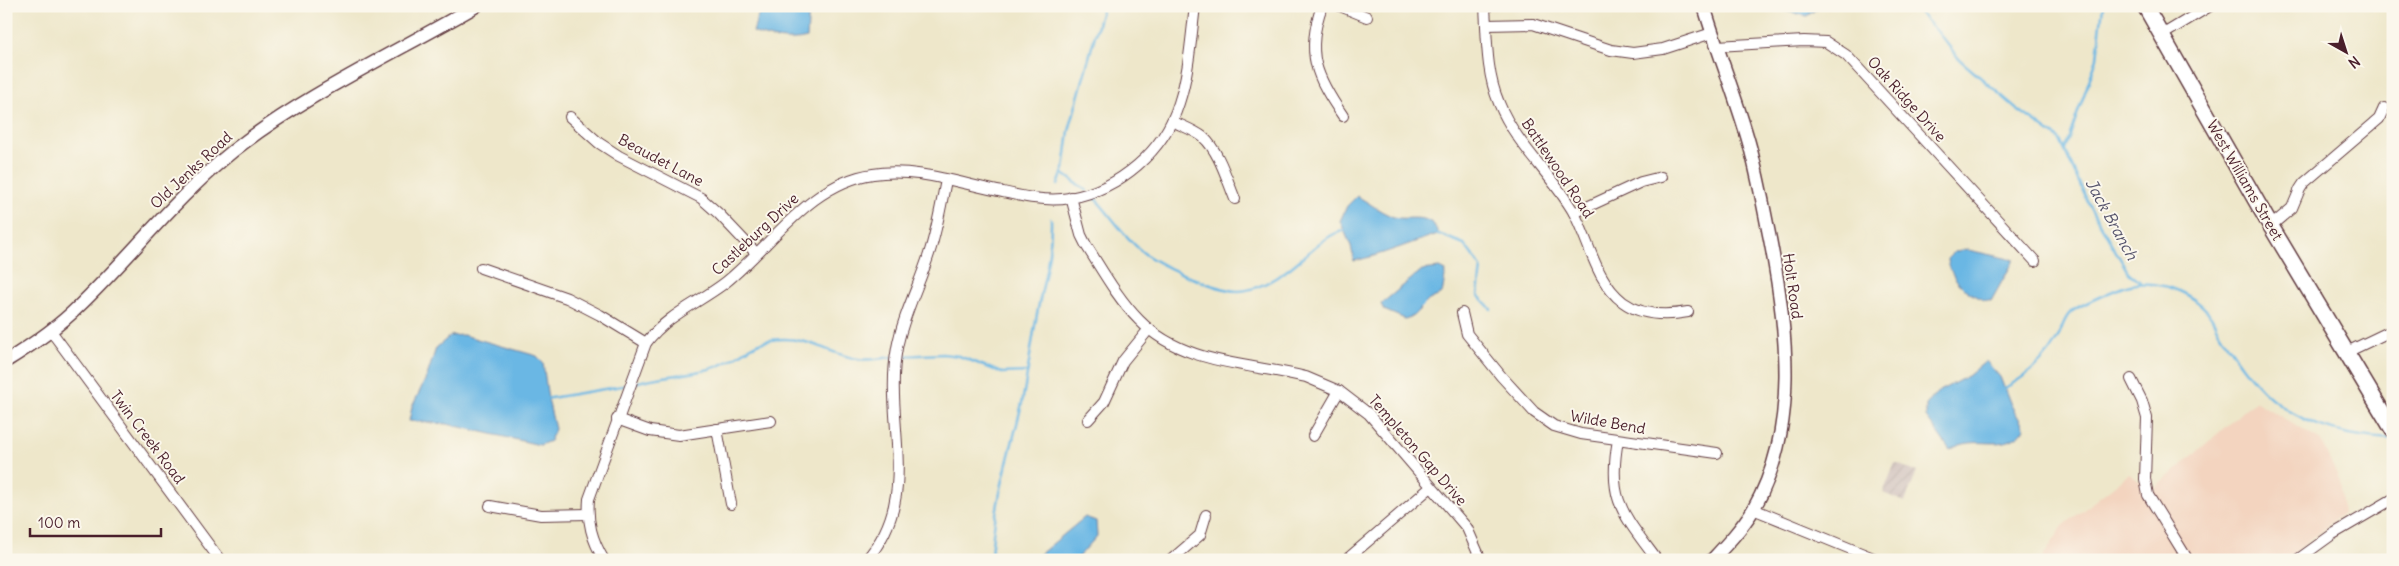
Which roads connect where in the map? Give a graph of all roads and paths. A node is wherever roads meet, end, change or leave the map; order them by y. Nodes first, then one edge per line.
1 (476, 6) edge
2 (1195, 6) edge
3 (1322, 6) edge
4 (1340, 6) edge
5 (1485, 6) edge
6 (1704, 6) edge
7 (2145, 6) edge
8 (2210, 6) edge
9 (1367, 17) dead end
10 (1486, 24) junction
11 (1712, 33) junction
12 (2162, 35) junction
13 (1717, 46) junction
14 (2384, 108) dead end
15 (570, 116) dead end
16 (1343, 116) dead end
17 (1172, 120) junction
18 (1661, 177) dead end
19 (946, 180) junction
20 (1071, 198) junction
21 (1235, 199) dead end
22 (1574, 214) junction
23 (2272, 225) junction
24 (756, 254) junction
25 (2035, 262) dead end
26 (481, 268) dead end
27 (1688, 312) dead end
28 (1462, 313) dead end
29 (1149, 329) junction
30 (2393, 330) edge
31 (51, 331) junction
32 (646, 342) junction
33 (2347, 352) junction
34 (6, 361) edge
35 (2131, 379) dead end
36 (1340, 391) junction
37 (617, 419) junction
38 (1088, 420) dead end
39 (771, 421) dead end
40 (718, 430) junction
41 (2393, 430) edge
42 (1312, 436) dead end
43 (1618, 440) junction
44 (1718, 453) dead end
45 (1432, 488) junction
46 (2393, 499) edge
47 (731, 504) dead end
48 (490, 506) dead end
49 (1753, 509) junction
50 (588, 514) junction
51 (1206, 515) dead end
52 (220, 560) edge
53 (604, 560) edge
54 (866, 560) edge
55 (1171, 560) edge
56 (1346, 560) edge
57 (1481, 560) edge
58 (1657, 560) edge
59 (1712, 560) edge
60 (1878, 560) edge
61 (2188, 560) edge
62 (2297, 560) edge

1 - 31 street, Old Jenks Road
2 - 17 street, Castleburg Drive
3 - 16 street
4 - 9 street
5 - 10 street, Battlewood Road
6 - 11 street, Holt Road
7 - 12 main road, West Williams Street
8 - 12 street
10 - 11 street
10 - 22 street, Battlewood Road
11 - 13 street, Holt Road
12 - 23 main road, West Williams Street
13 - 25 street, Oak Ridge Drive
13 - 49 street, Holt Road
14 - 23 street
15 - 24 street, Beaudet Lane
17 - 20 street, Castleburg Drive
17 - 21 street
18 - 22 street
19 - 20 street, Castleburg Drive
19 - 24 street, Castleburg Drive
19 - 54 street
20 - 29 street, Templeton Gap Drive
22 - 27 street, Battlewood Road
23 - 33 main road, West Williams Street
24 - 32 street, Castleburg Drive
26 - 32 street
28 - 43 street, Wilde Bend
29 - 36 street, Templeton Gap Drive
29 - 38 street
30 - 33 street
31 - 34 street, Old Jenks Road
31 - 52 street, Twin Creek Road
32 - 37 street, Castleburg Drive
33 - 41 main road, West Williams Street
35 - 61 street
36 - 42 street
36 - 45 street, Templeton Gap Drive
37 - 40 street
37 - 50 street, Castleburg Drive
39 - 40 street
40 - 47 street
43 - 44 street, Wilde Bend
43 - 58 street
45 - 56 street
45 - 57 street, Templeton Gap Drive
46 - 62 street
48 - 50 street
49 - 59 street, Holt Road
49 - 60 street
50 - 53 street, Castleburg Drive
51 - 55 street

